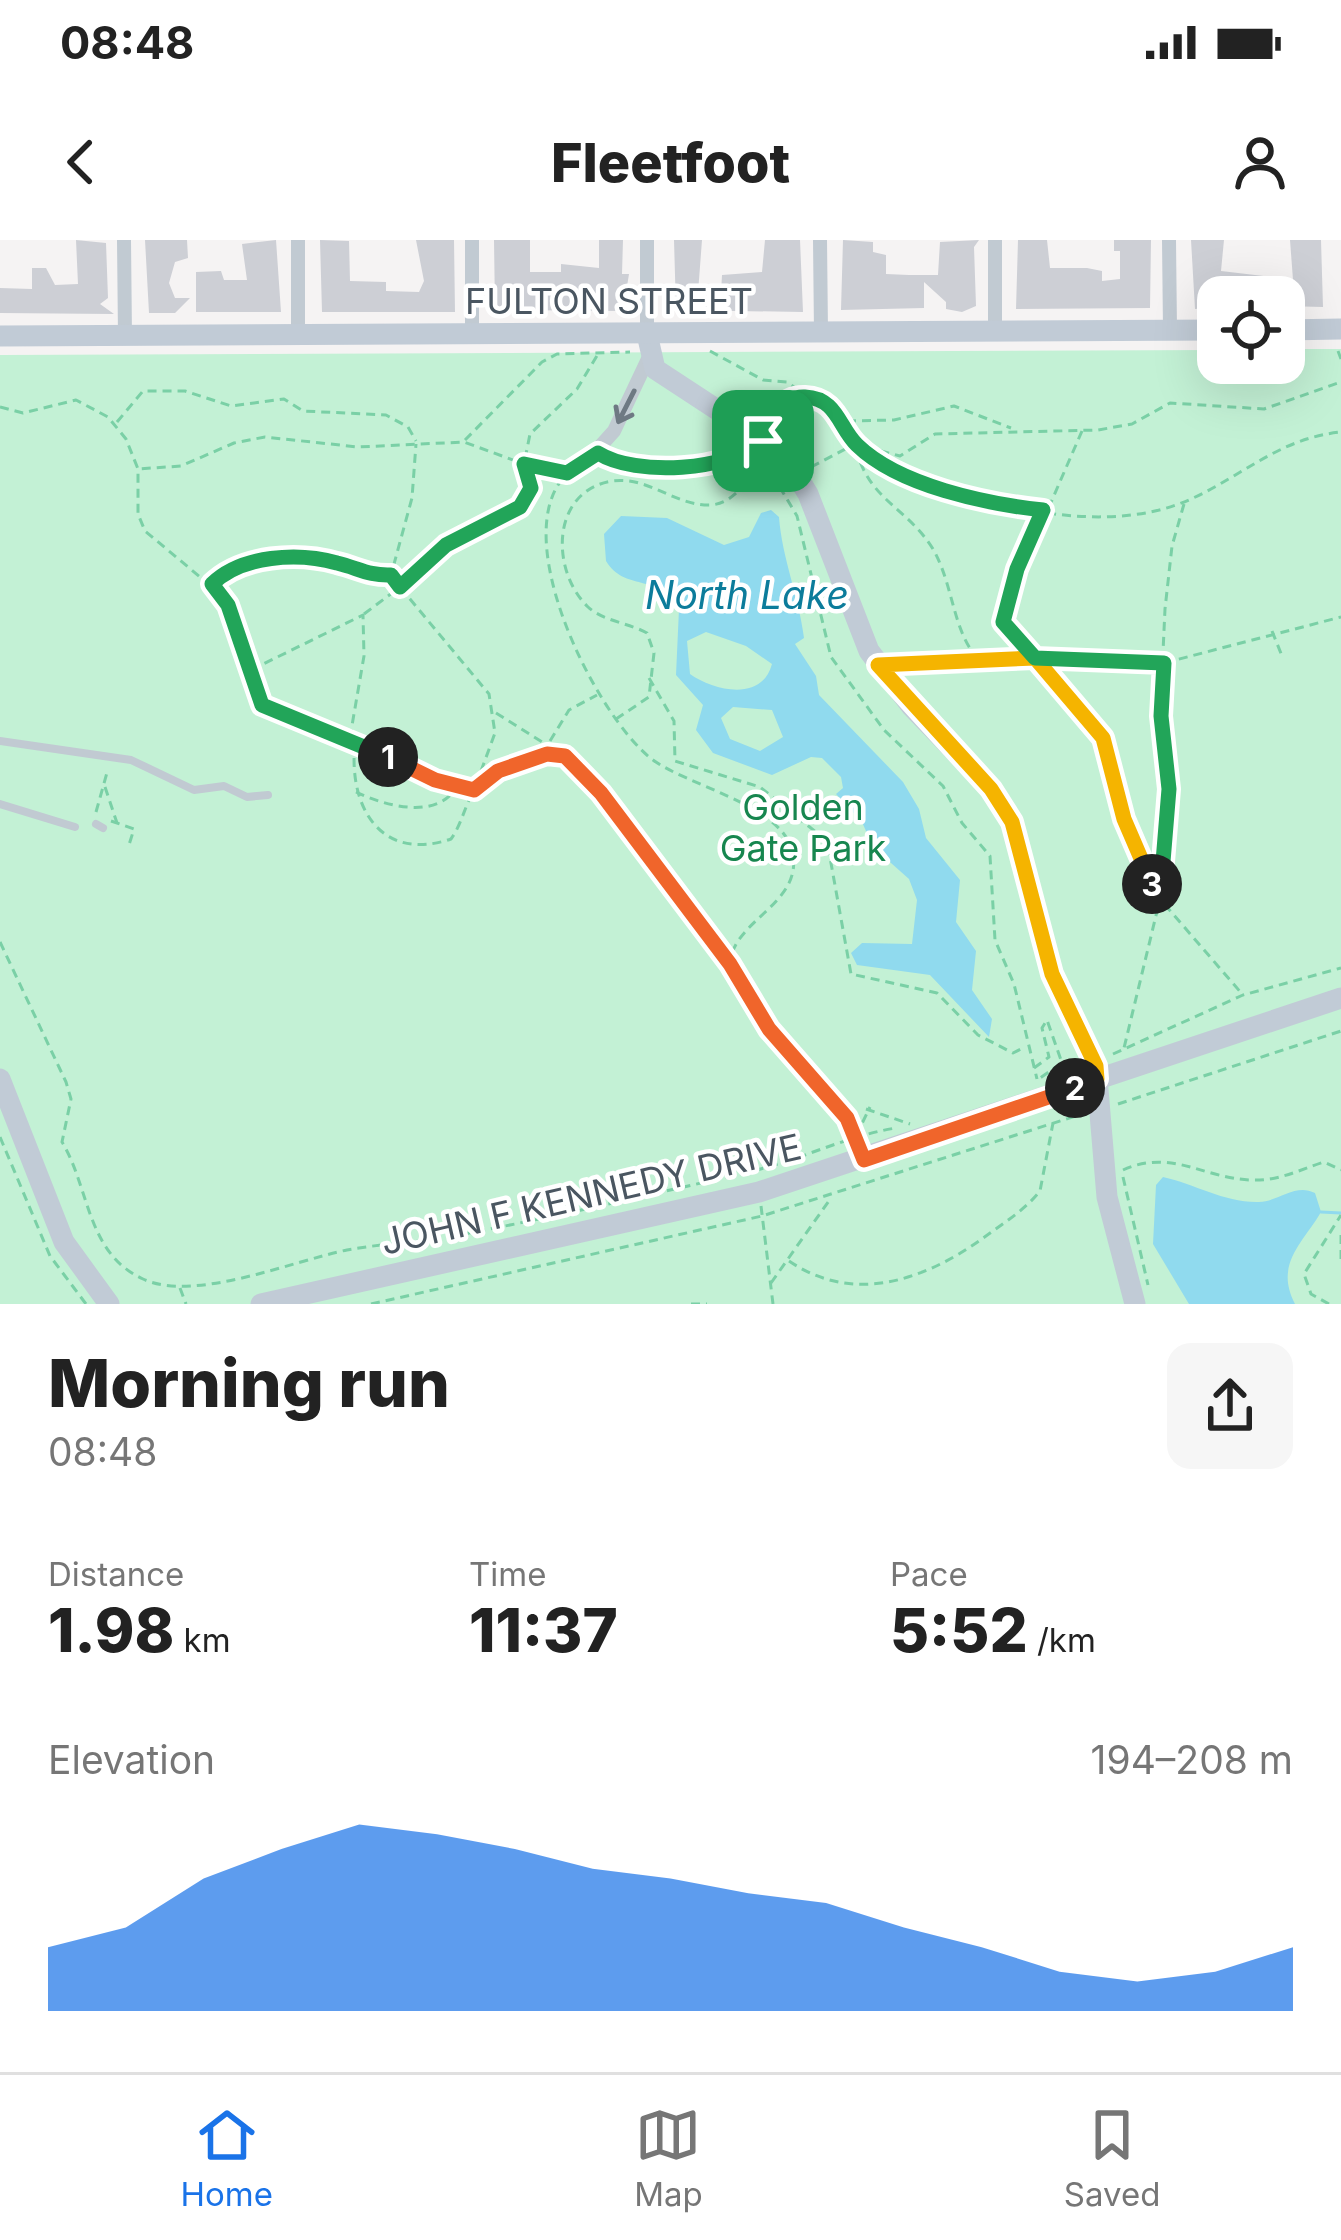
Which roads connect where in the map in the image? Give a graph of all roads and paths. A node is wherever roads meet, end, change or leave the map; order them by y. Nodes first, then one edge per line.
1 (124, 240) edge
2 (298, 240) edge
3 (472, 240) edge
4 (646, 240) edge
5 (820, 240) edge
6 (995, 240) edge
7 (1169, 240) edge
8 (1170, 330) junction
9 (1197, 330) edge
10 (995, 331) junction
11 (820, 332) junction
12 (472, 334) junction
13 (647, 334) junction
14 (1305, 334) edge
15 (298, 335) junction
16 (0, 336) edge
17 (124, 336) junction
18 (1340, 340) edge
19 (710, 351) dead end
20 (599, 353) junction
21 (639, 356) junction
22 (1341, 359) edge
23 (1341, 382) edge
24 (806, 397) junction
25 (0, 407) edge
26 (845, 422) junction
27 (116, 424) junction
28 (1014, 429) junction
29 (1082, 431) junction
30 (1341, 432) edge
31 (763, 441) junction
32 (417, 442) junction
33 (464, 442) junction
34 (855, 444) junction
35 (592, 457) junction
36 (524, 464) junction
37 (138, 469) junction
38 (567, 473) junction
39 (798, 475) junction
40 (1185, 502) junction
41 (1043, 510) junction
42 (391, 575) junction
43 (212, 584) junction
44 (400, 587) junction
45 (363, 616) junction
46 (1341, 617) edge
47 (1272, 631) junction
48 (1282, 656) dead end
49 (1035, 658) junction
50 (978, 659) junction
51 (1164, 663) junction
52 (878, 665) junction
53 (249, 671) junction
54 (648, 676) junction
55 (598, 694) junction
56 (496, 713) junction
57 (616, 719) junction
58 (352, 740) junction
59 (0, 741) edge
60 (549, 743) junction
61 (565, 756) junction
62 (110, 761) dead end
63 (103, 786) junction
64 (458, 786) junction
65 (474, 790) junction
66 (353, 791) junction
67 (268, 795) dead end
68 (0, 804) edge
69 (117, 823) junction
70 (75, 827) dead end
71 (128, 848) dead end
72 (1160, 898) junction
73 (0, 942) edge
74 (730, 964) junction
75 (1341, 968) edge
76 (1243, 995) junction
77 (1341, 998) edge
78 (1341, 1031) edge
79 (1027, 1046) junction
80 (1124, 1048) junction
81 (1113, 1054) dead end
82 (1033, 1068) junction
83 (1070, 1070) dead end
84 (0, 1079) edge
85 (1097, 1079) junction
86 (1040, 1080) junction
87 (1108, 1107) dead end
88 (1086, 1113) dead end
89 (920, 1123) dead end
90 (1053, 1123) junction
91 (911, 1125) junction
92 (856, 1136) junction
93 (1118, 1155) dead end
94 (864, 1160) junction
95 (1341, 1169) edge
96 (1121, 1171) junction
97 (832, 1196) junction
98 (1341, 1215) edge
99 (762, 1216) junction
100 (1336, 1224) junction
101 (1341, 1233) edge
102 (1341, 1259) edge
103 (789, 1261) junction
104 (770, 1285) junction
105 (179, 1286) junction
106 (818, 1286) dead end
107 (882, 1292) dead end
108 (1143, 1301) edge
109 (771, 1302) edge
110 (109, 1304) edge
111 (186, 1304) edge
112 (261, 1304) edge
113 (371, 1304) edge
114 (691, 1304) edge
115 (707, 1304) edge
116 (1329, 1304) edge

1 - 17 street
2 - 15 street
3 - 12 street
4 - 13 street
5 - 11 street
6 - 10 street
7 - 8 street
8 - 9 street, FULTON STREET
8 - 10 street, FULTON STREET
10 - 11 street, FULTON STREET
11 - 13 street, FULTON STREET
12 - 13 street, FULTON STREET
12 - 15 street, FULTON STREET
13 - 21 street
14 - 18 street
15 - 17 street, FULTON STREET
16 - 17 street, FULTON STREET
18 - 22 path
19 - 24 path
20 - 21 path
20 - 33 path
20 - 36 path
21 - 31 street
21 -> 35 street
23 - 29 path
24 - 26 path
24 - 31 path
25 - 27 path
26 - 28 path
26 - 34 path
27 - 32 path
27 - 37 path
28 - 29 path
28 - 34 path
29 - 41 path
30 - 40 path
31 - 35 street
31 - 39 street
32 - 33 path
32 - 37 path
32 - 42 path
33 - 36 path
34 - 39 path
34 - 41 path
34 - 50 path
35 - 38 path
36 - 38 path
36 - 44 path
37 - 43 path
38 - 55 path
39 - 52 street
40 - 41 path
40 - 51 path
41 - 49 path
42 - 43 path
42 - 44 path
43 - 53 path
44 - 45 path
44 - 56 path
45 - 53 path
45 - 58 path
46 - 47 path
47 - 48 path
47 - 51 path
49 - 50 path
49 - 51 path
49 - 72 path
50 - 52 path
51 - 72 path
52 - 85 street
53 - 58 path
54 - 57 path
54 - 79 path
54 - 79 path
55 - 57 path
55 - 60 path
56 - 60 path
56 - 65 path
57 - 74 path
58 - 64 path
58 - 66 path
59 - 67 lane
60 - 61 path
61 - 65 path
61 - 74 path
62 - 63 path
63 - 69 path
63 - 69 path
64 - 65 path
64 - 66 path
65 - 66 path
68 - 70 lane
69 - 71 path
72 - 76 path
72 - 80 path
73 - 105 path
74 - 92 path
75 - 76 path
76 - 80 path
77 - 85 street, JOHN F KENNEDY DRIVE
78 - 87 path
79 - 82 path
80 - 81 path
82 - 86 path
82 - 86 path
83 - 86 path
84 - 110 street
85 - 94 street, JOHN F KENNEDY DRIVE
85 - 108 street
88 - 90 path
89 - 91 path
90 - 97 path
90 - 107 path
91 - 92 path
91 - 92 path
92 - 94 path
92 - 105 path
93 - 96 path
94 - 112 street, JOHN F KENNEDY DRIVE
95 - 96 path
96 - 108 path
97 - 99 path
97 - 103 path
98 - 100 path
99 - 104 path
99 - 113 path
100 - 101 path
100 - 116 path
101 - 102 path
103 - 104 path
103 - 106 path
104 - 109 path
105 - 111 path
114 - 115 path

